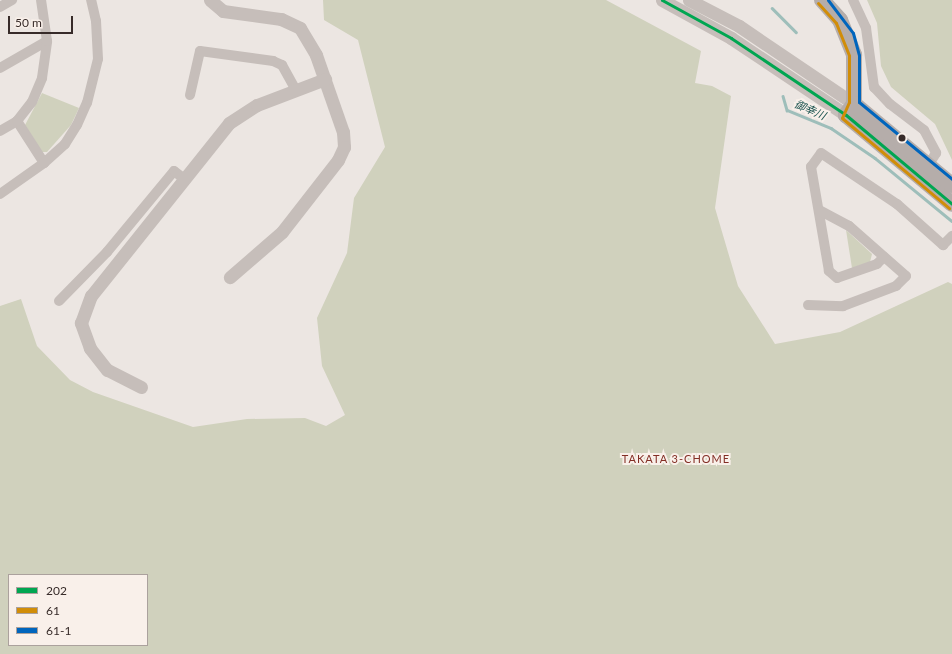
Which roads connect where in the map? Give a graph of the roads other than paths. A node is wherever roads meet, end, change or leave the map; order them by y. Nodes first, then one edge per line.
1 (12, 0) edge
2 (40, 0) edge
3 (91, 0) edge
4 (210, 0) edge
5 (662, 0) edge
6 (689, 0) edge
7 (822, 0) edge
8 (853, 0) edge
9 (0, 7) edge
10 (47, 41) junction
11 (0, 68) edge
12 (325, 78) junction
13 (296, 90) junction
14 (190, 95) dead end
15 (850, 109) junction
16 (17, 121) junction
17 (0, 131) edge
18 (44, 163) junction
19 (929, 164) junction
20 (183, 178) junction
21 (952, 186) edge
22 (0, 194) edge
23 (952, 204) edge
24 (820, 210) junction
25 (952, 236) edge
26 (884, 257) junction
27 (230, 277) dead end
28 (59, 301) dead end
29 (808, 306) dead end
30 (141, 387) dead end

1 - 9 street
2 - 10 street
3 - 18 street
4 - 12 street
5 - 15 street
6 - 15 street
7 - 15 main road
8 - 19 street
10 - 11 street
10 - 16 street
12 - 13 street
12 - 27 street
13 - 14 street
13 - 20 street
15 - 19 main road
15 - 23 main road
16 - 17 street
16 - 18 street
18 - 22 street
19 - 21 main road
20 - 28 street
20 - 30 street
24 - 25 street
24 - 26 street
24 - 26 street
26 - 29 street

